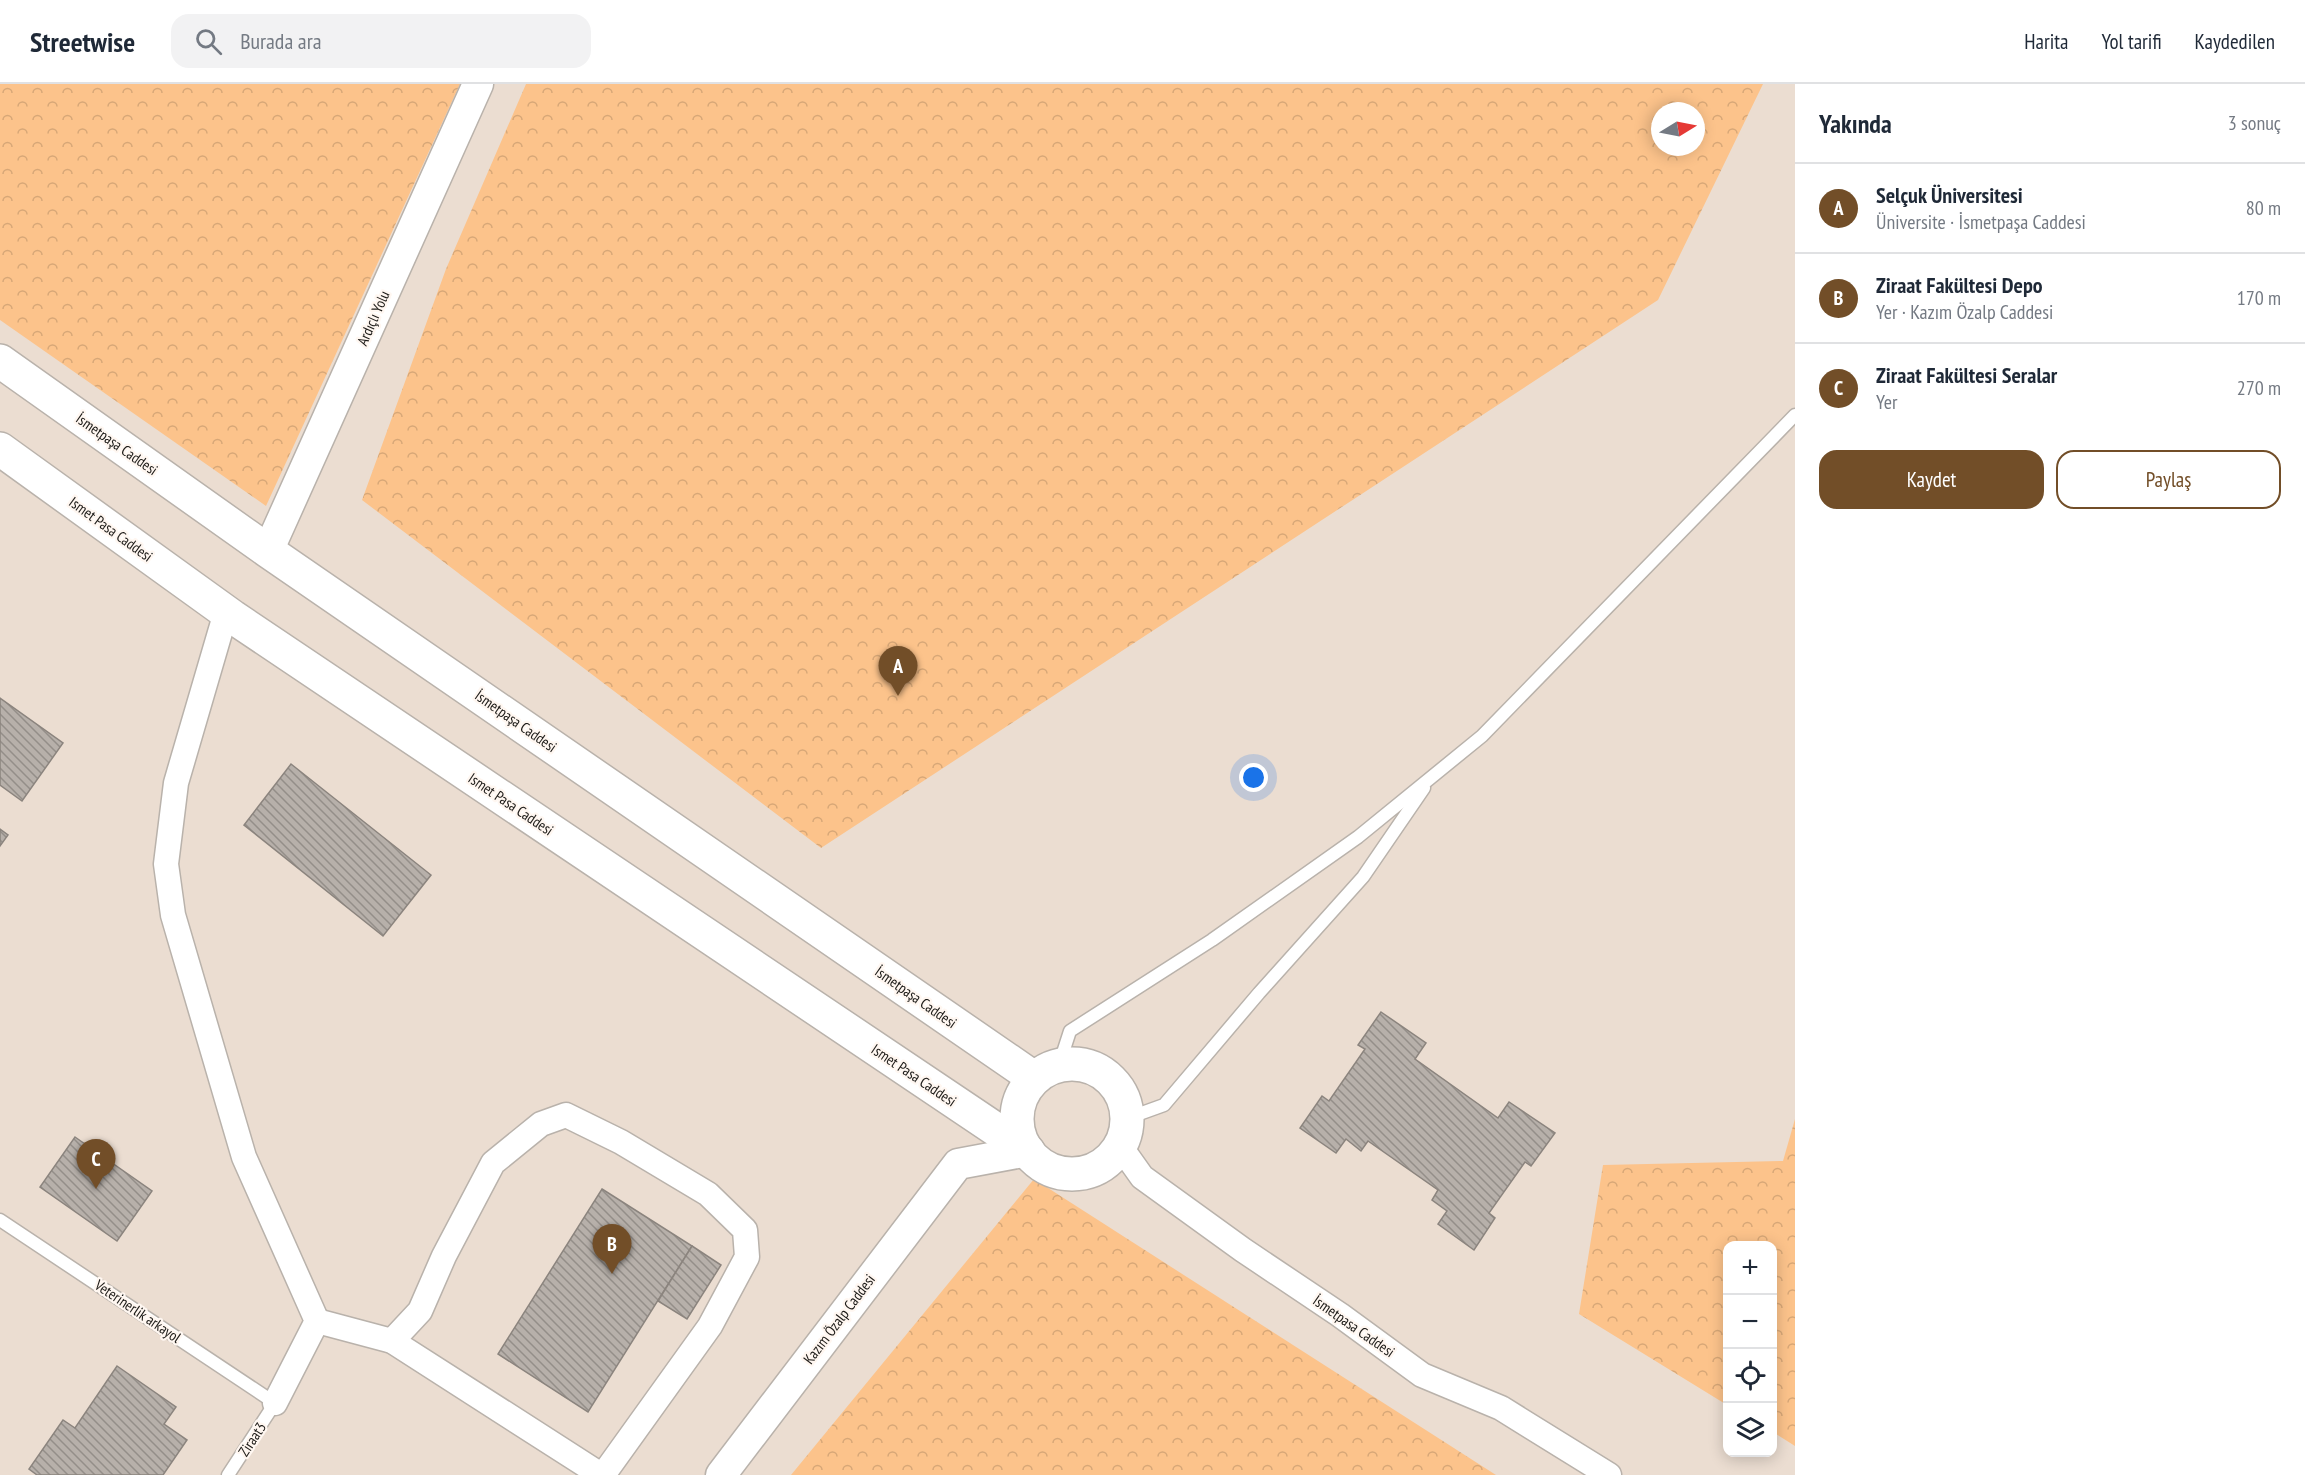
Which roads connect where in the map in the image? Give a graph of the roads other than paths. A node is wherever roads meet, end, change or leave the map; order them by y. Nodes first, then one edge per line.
1 (478, 84) edge
2 (0, 361) edge
3 (1795, 415) edge
4 (0, 449) edge
5 (268, 551) junction
6 (226, 612) junction
7 (1432, 776) junction
8 (1047, 1072) junction
9 (1124, 1132) junction
10 (1028, 1151) junction
11 (0, 1220) edge
12 (317, 1320) junction
13 (392, 1341) junction
14 (275, 1403) junction
15 (228, 1475) edge
16 (602, 1475) edge
17 (721, 1475) edge
18 (1609, 1475) edge

1 - 5 street, Ardıçlı Yolu
2 - 5 main road, İsmetpaşa Caddesi
3 - 7 lane
4 - 6 main road, Ismet Pasa Caddesi
5 - 8 main road, İsmetpaşa Caddesi
6 - 10 main road, Ismet Pasa Caddesi
6 - 12 street
7 - 8 lane
7 - 9 lane
8 - 9 main road
8 - 10 main road
9 - 10 main road
9 - 18 street, İsmetpasa Caddesi
10 - 17 street, Kazım Özalp Caddesi
11 - 14 lane, Veterinerlik arkayol
12 - 13 street
12 - 14 street
13 - 16 street
13 - 16 street
14 - 15 lane, Ziraat3

